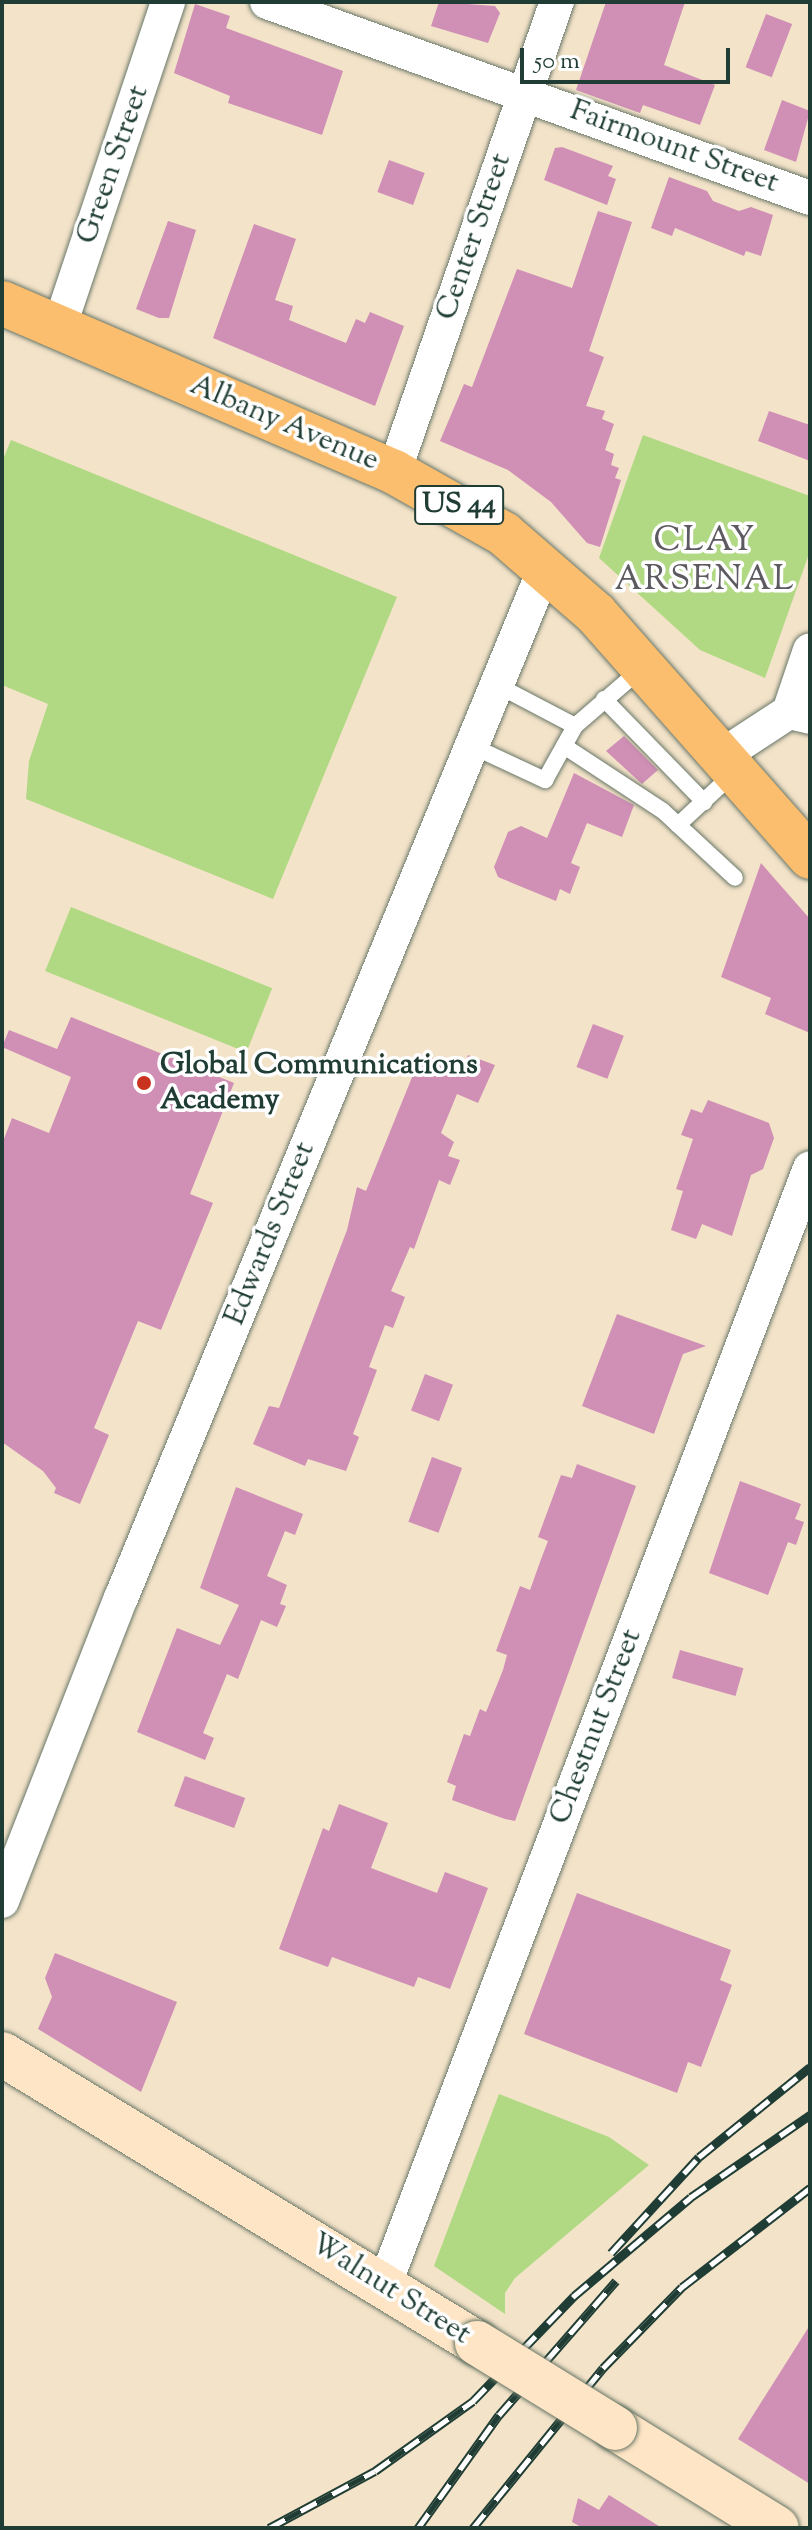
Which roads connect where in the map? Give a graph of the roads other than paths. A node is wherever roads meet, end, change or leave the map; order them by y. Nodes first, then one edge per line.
1 (168, 2) edge
2 (267, 2) edge
3 (557, 2) edge
4 (525, 92) junction
5 (810, 198) edge
6 (2, 303) edge
7 (59, 328) junction
8 (394, 472) junction
9 (545, 568) junction
10 (810, 650) edge
11 (644, 667) junction
12 (497, 685) junction
13 (604, 699) junction
14 (799, 714) edge
15 (575, 726) junction
16 (472, 746) junction
17 (564, 746) junction
18 (729, 763) junction
19 (704, 802) junction
20 (678, 825) junction
21 (810, 857) edge
22 (735, 878) dead end
23 (810, 1168) edge
24 (2, 1901) edge
25 (2, 2054) edge
26 (384, 2286) junction
27 (777, 2528) edge

1 - 7 street, Green Street
2 - 4 street, Fairmount Street
3 - 4 street, Center Street
4 - 5 street, Fairmount Street
4 - 8 street, Center Street
6 - 7 highway, Albany Avenue / US 44
7 - 8 highway, Albany Avenue / US 44
8 - 9 highway, Albany Avenue / US 44
9 - 11 highway, Albany Avenue / US 44
9 - 12 street, Edwards Street
10 - 14 street
11 - 13 lane
11 - 18 highway, Albany Avenue / US 44
12 - 15 lane
12 - 16 street, Edwards Street
13 - 15 lane
13 - 19 lane
14 - 18 street
15 - 17 lane
16 - 17 lane
16 - 24 street, Edwards Street
17 - 20 lane
18 - 19 lane
18 - 21 highway, Albany Avenue / US 44
19 - 20 lane
20 - 22 lane
23 - 26 street, Chestnut Street
25 - 26 street, Walnut Street
26 - 27 street, Walnut Street, bridge

